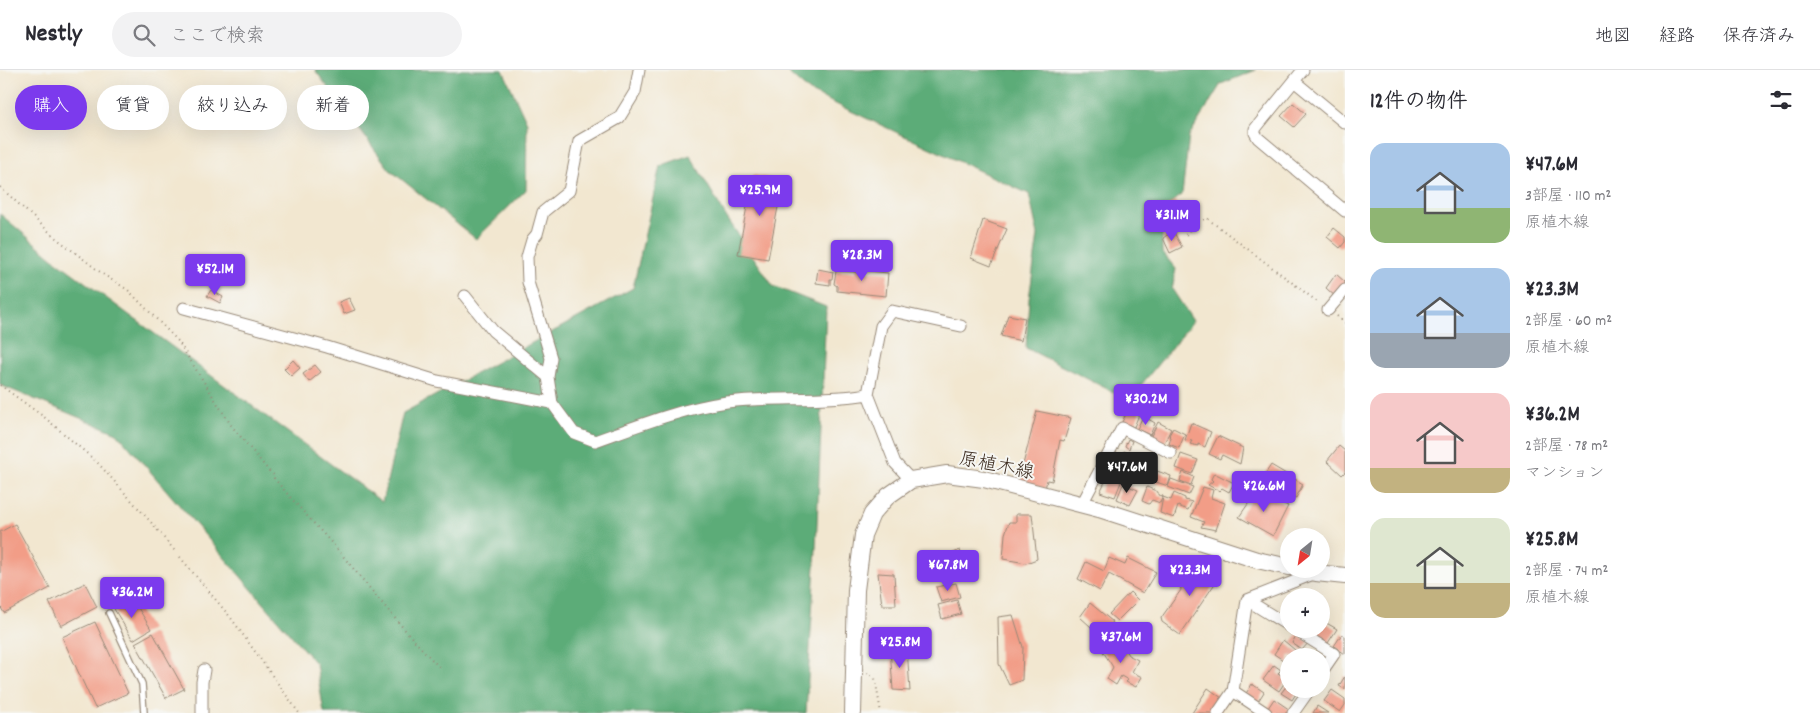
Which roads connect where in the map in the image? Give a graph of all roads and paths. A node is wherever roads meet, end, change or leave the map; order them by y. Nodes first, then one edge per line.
1 (639, 70) edge
2 (1303, 70) edge
3 (1294, 81) junction
4 (1345, 123) edge
5 (0, 187) edge
6 (1345, 211) edge
7 (1186, 235) dead end
8 (1345, 290) edge
9 (465, 296) dead end
10 (184, 308) dead end
11 (1328, 310) junction
12 (1345, 323) edge
13 (961, 326) dead end
14 (548, 377) junction
15 (0, 385) edge
16 (868, 394) junction
17 (552, 404) junction
18 (1171, 453) dead end
19 (911, 480) junction
20 (1082, 504) junction
21 (1280, 565) edge
22 (1330, 574) edge
23 (1345, 576) edge
24 (1303, 578) edge
25 (1246, 600) junction
26 (109, 613) dead end
27 (1280, 621) edge
28 (1308, 638) edge
29 (1324, 648) edge
30 (440, 668) dead end
31 (204, 670) dead end
32 (854, 672) junction
33 (1233, 691) junction
34 (1304, 698) edge
35 (144, 713) edge
36 (202, 713) edge
37 (299, 713) edge
38 (853, 713) edge
39 (881, 713) edge
40 (1218, 713) edge
41 (1266, 713) edge
42 (1293, 713) edge

1 - 14 street
2 - 3 street
3 - 4 street
3 - 6 street
5 - 30 path
7 - 11 path
8 - 11 street
9 - 14 street
10 - 17 street
11 - 12 path
13 - 16 street
14 - 17 street
15 - 37 path
16 - 17 street
16 - 19 street
18 - 20 street
19 - 20 main road, 原植木線
19 - 32 main road, 原植木線
20 - 21 main road, 原植木線
22 - 23 main road
24 - 25 street
25 - 27 street
25 - 33 street
26 - 35 lane
28 - 29 street
31 - 36 street
32 - 38 main road, 原植木線
32 - 39 path
33 - 40 street
33 - 41 street
34 - 42 street

